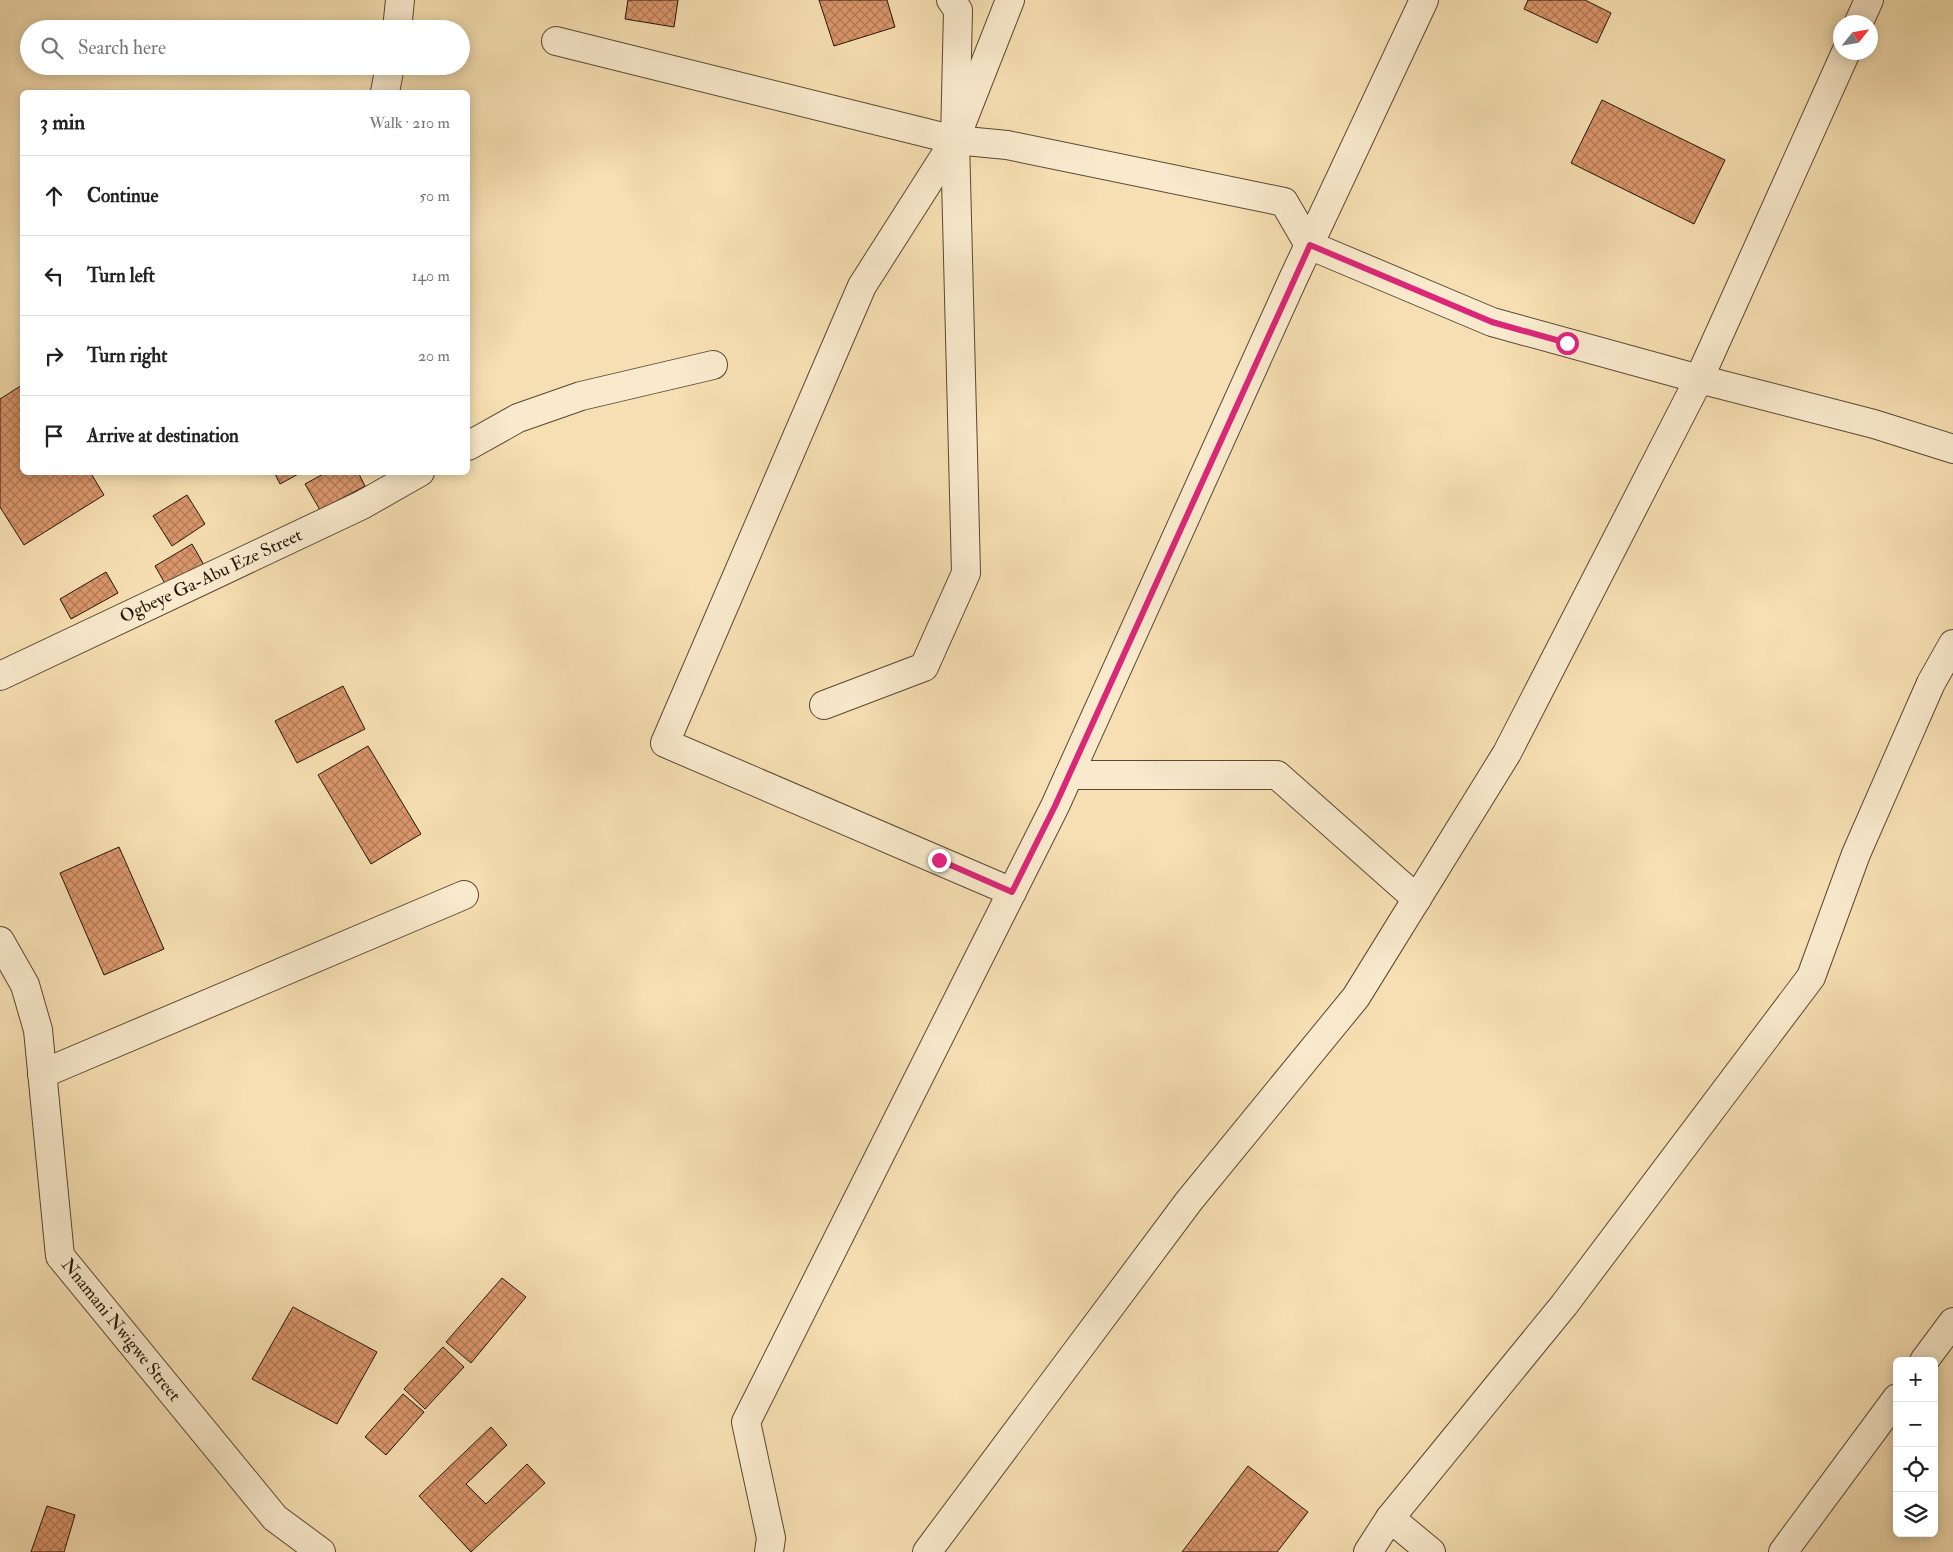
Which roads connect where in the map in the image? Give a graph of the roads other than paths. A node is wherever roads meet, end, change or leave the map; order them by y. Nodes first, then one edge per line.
1 (400, 0) edge
2 (951, 0) edge
3 (1010, 0) edge
4 (1424, 0) edge
5 (1869, 0) edge
6 (1862, 15) edge
7 (397, 20) edge
8 (556, 41) dead end
9 (1842, 60) edge
10 (388, 75) edge
11 (385, 90) edge
12 (955, 140) junction
13 (1310, 245) junction
14 (713, 364) dead end
15 (1698, 379) junction
16 (470, 445) edge
17 (1953, 449) edge
18 (415, 475) edge
19 (1953, 644) edge
20 (0, 676) edge
21 (824, 705) dead end
22 (1069, 776) junction
23 (1012, 892) junction
24 (464, 895) dead end
25 (1417, 899) junction
26 (0, 941) edge
27 (42, 1074) junction
28 (1953, 1322) edge
29 (1927, 1357) edge
30 (1894, 1402) edge
31 (1390, 1518) junction
32 (321, 1552) edge
33 (768, 1552) edge
34 (927, 1552) edge
35 (1368, 1552) edge
36 (1431, 1552) edge
37 (1783, 1552) edge

1 - 7 street
2 - 12 street
3 - 12 street
4 - 13 street
5 - 6 street
8 - 12 street
9 - 15 street
10 - 11 street
12 - 13 street
12 - 21 street
12 - 23 street
13 - 15 street
13 - 22 street
14 - 16 street
15 - 17 street
15 - 25 street
18 - 20 street, Ogbeye Ga-Abu Eze Street
19 - 31 street
22 - 23 street
22 - 25 street
23 - 33 street
24 - 27 street
25 - 34 street
26 - 27 street, Nnamani Nwigwe Street
27 - 32 street, Nnamani Nwigwe Street
28 - 29 street
30 - 37 street
31 - 35 street
31 - 36 street

